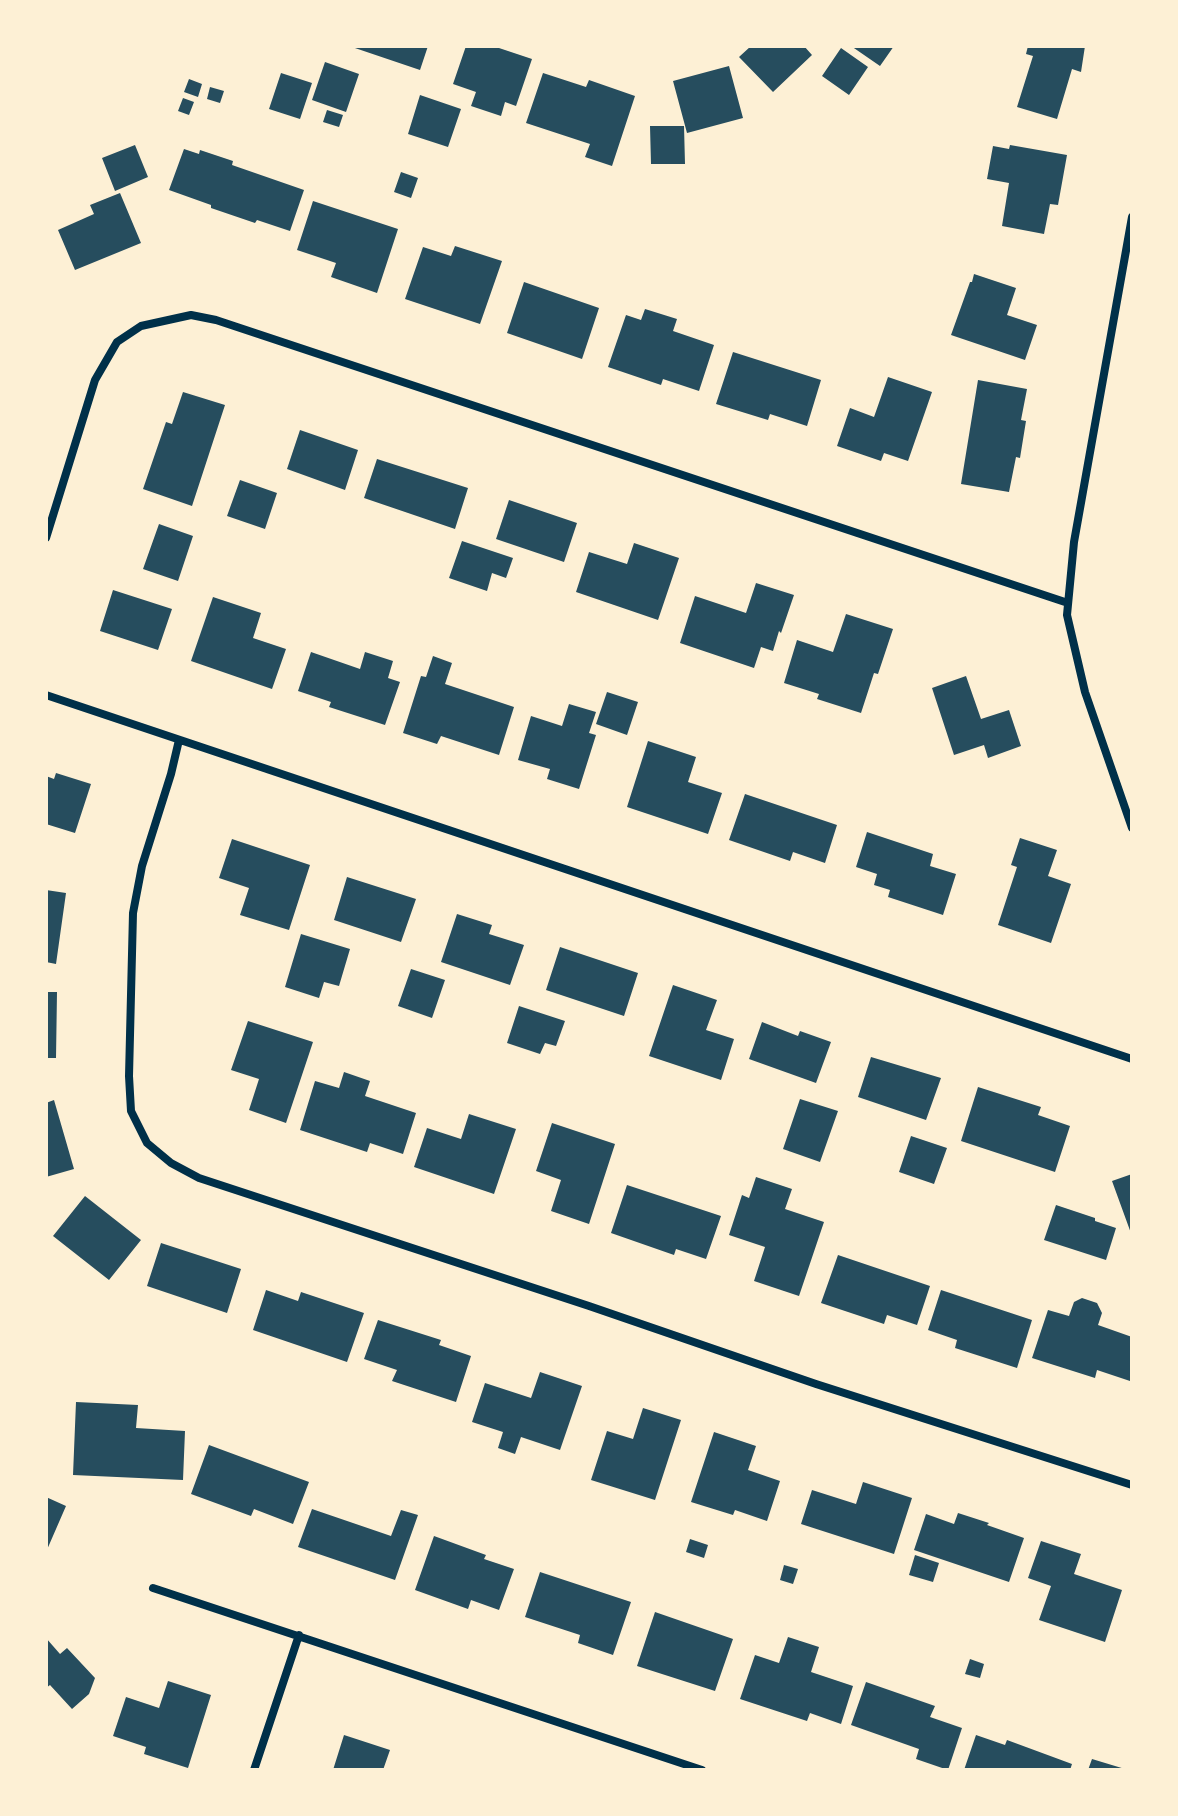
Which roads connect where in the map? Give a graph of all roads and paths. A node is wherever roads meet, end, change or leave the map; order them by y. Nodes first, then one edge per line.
1 (1132, 217) edge
2 (46, 538) edge
3 (1068, 603) junction
4 (46, 695) edge
5 (179, 740) junction
6 (1132, 828) edge
7 (1132, 1059) edge
8 (1132, 1485) edge
9 (153, 1588) dead end
10 (299, 1635) junction
11 (254, 1770) edge
12 (702, 1770) edge

1 - 3 street
2 - 3 street
3 - 6 street
4 - 5 street
5 - 7 street
5 - 8 street
9 - 10 street
10 - 11 street
10 - 12 street

